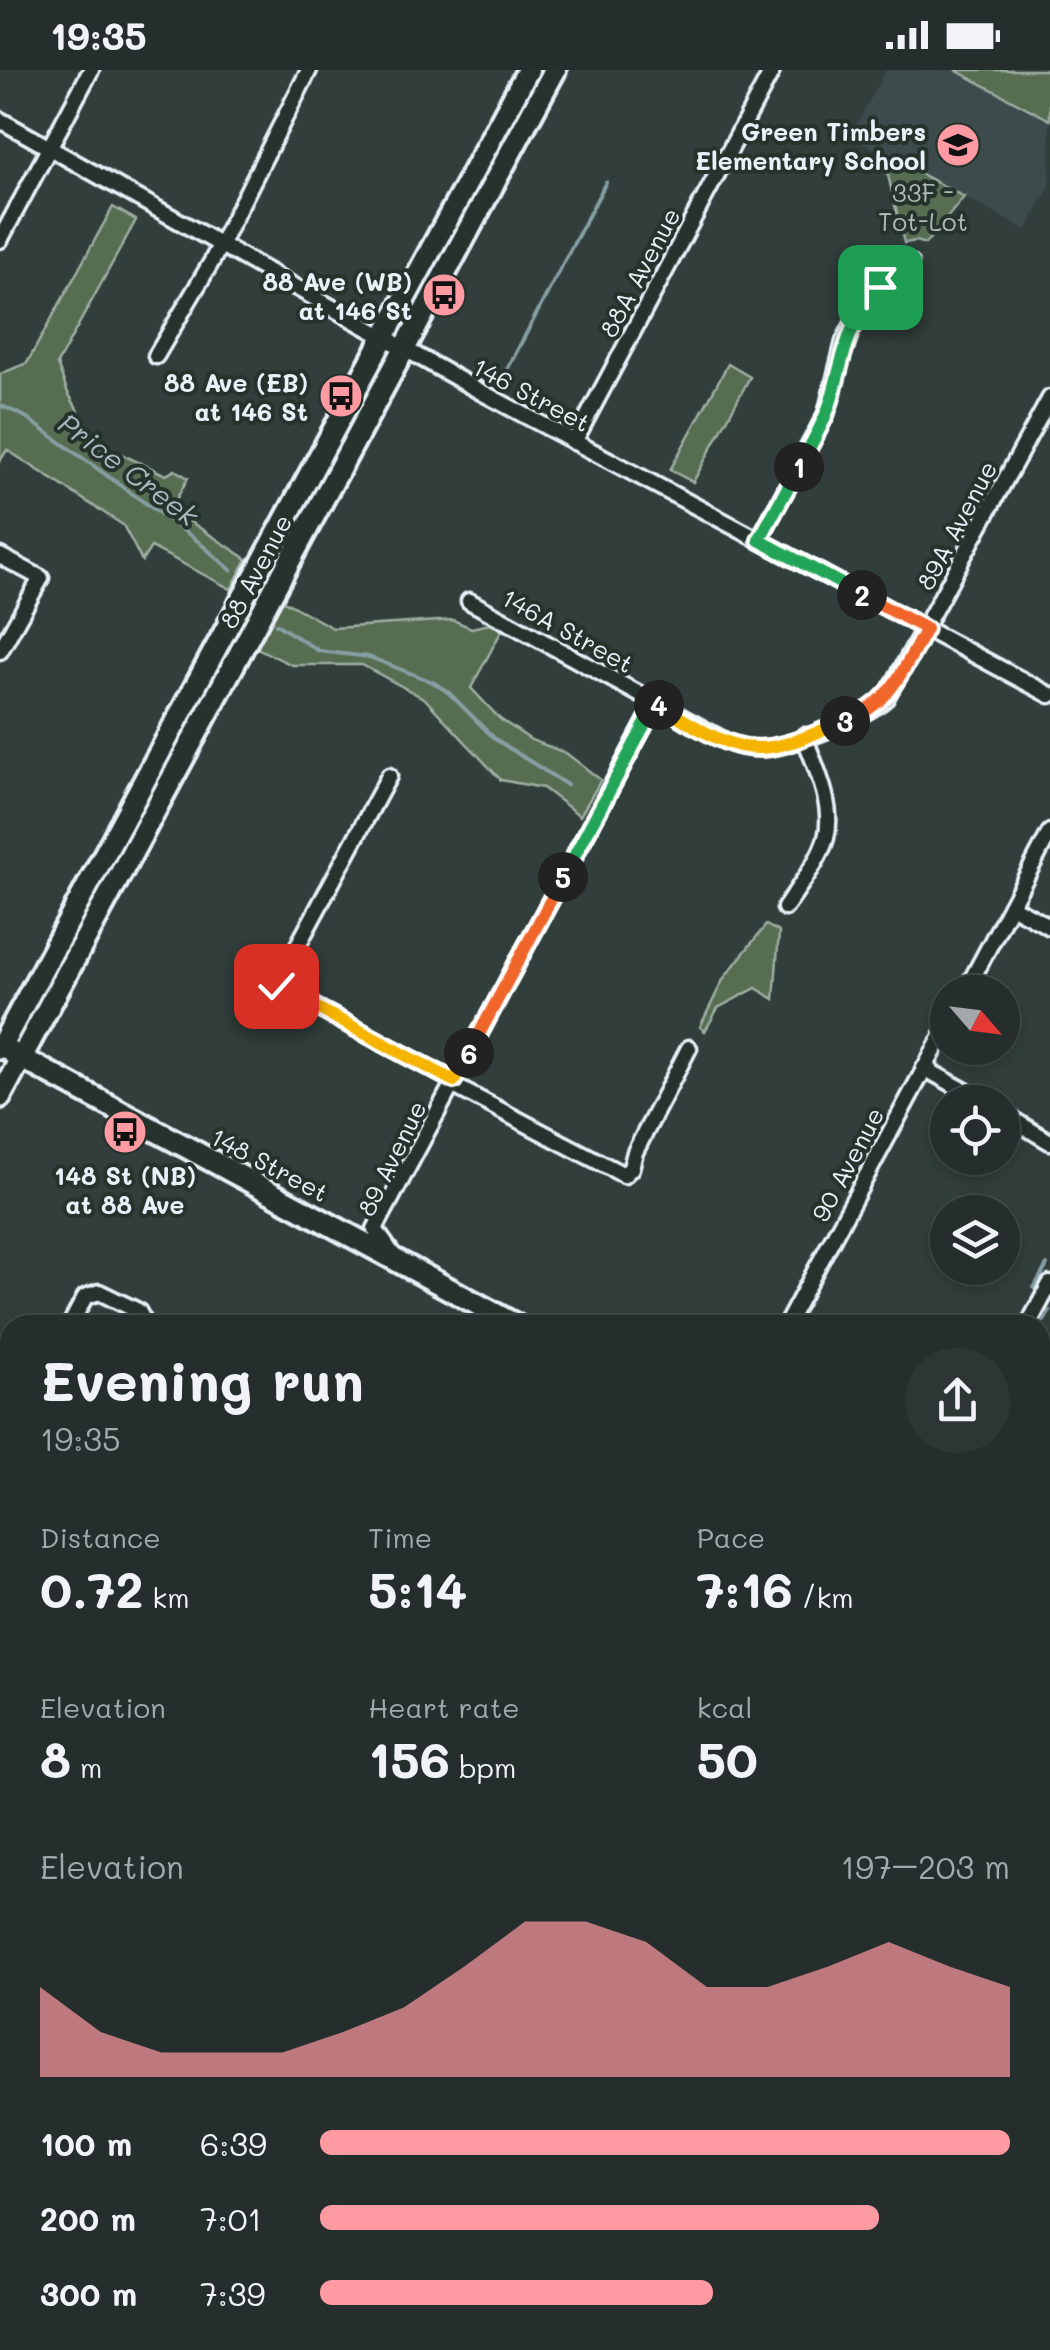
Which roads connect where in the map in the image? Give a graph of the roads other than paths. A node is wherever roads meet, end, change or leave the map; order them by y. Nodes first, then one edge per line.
1 (91, 70) edge
2 (310, 70) edge
3 (528, 70) edge
4 (554, 70) edge
5 (772, 71) edge
6 (0, 120) edge
7 (49, 148) junction
8 (0, 240) edge
9 (220, 244) junction
10 (910, 263) dead end
11 (395, 343) junction
12 (156, 356) dead end
13 (1050, 398) edge
14 (574, 442) junction
15 (759, 540) junction
16 (0, 556) edge
17 (469, 602) dead end
18 (926, 629) junction
19 (0, 651) edge
20 (1050, 695) edge
21 (656, 704) junction
22 (804, 736) junction
23 (389, 776) dead end
24 (1050, 832) edge
25 (1012, 906) junction
26 (786, 908) dead end
27 (1050, 927) edge
28 (974, 975) edge
29 (0, 1048) edge
30 (690, 1048) dead end
31 (930, 1057) edge
32 (20, 1058) junction
33 (924, 1068) junction
34 (453, 1083) junction
35 (954, 1085) edge
36 (0, 1097) edge
37 (1020, 1123) edge
38 (1050, 1142) edge
39 (397, 1260) junction
40 (1050, 1284) edge
41 (76, 1315) edge
42 (141, 1315) edge
43 (498, 1315) edge
44 (791, 1315) edge
45 (1033, 1315) edge

1 - 7 street
2 - 9 street
3 - 11 main road, 88 Avenue
4 - 11 main road, 88 Avenue
5 - 14 street, 88A Avenue
6 - 7 street, 146 Street
7 - 8 street
7 - 9 street, 146 Street
9 - 11 street, 146 Street
9 - 12 street
10 - 15 street
11 - 14 street, 146 Street
11 - 29 main road, 88 Avenue
11 - 32 main road, 88 Avenue
13 - 18 street, 89A Avenue
14 - 15 street, 146 Street
15 - 18 street, 146 Street
16 - 19 street
17 - 21 street, 146A Street
18 - 20 street, 146 Street
18 - 22 street, 89A Avenue
21 - 22 street, 146A Street
21 - 34 street, 89 Avenue
22 - 26 street
23 - 34 street
24 - 25 street
25 - 27 street
25 - 28 street
29 - 32 main road, 148 Street
30 - 34 street
31 - 33 street, 90 Avenue
32 - 36 main road, 88 Avenue
32 - 39 main road, 148 Street
33 - 35 street
33 - 44 street, 90 Avenue
34 - 39 street, 89 Avenue
37 - 38 street
39 - 43 main road, 148 Street
40 - 45 street
41 - 42 street

